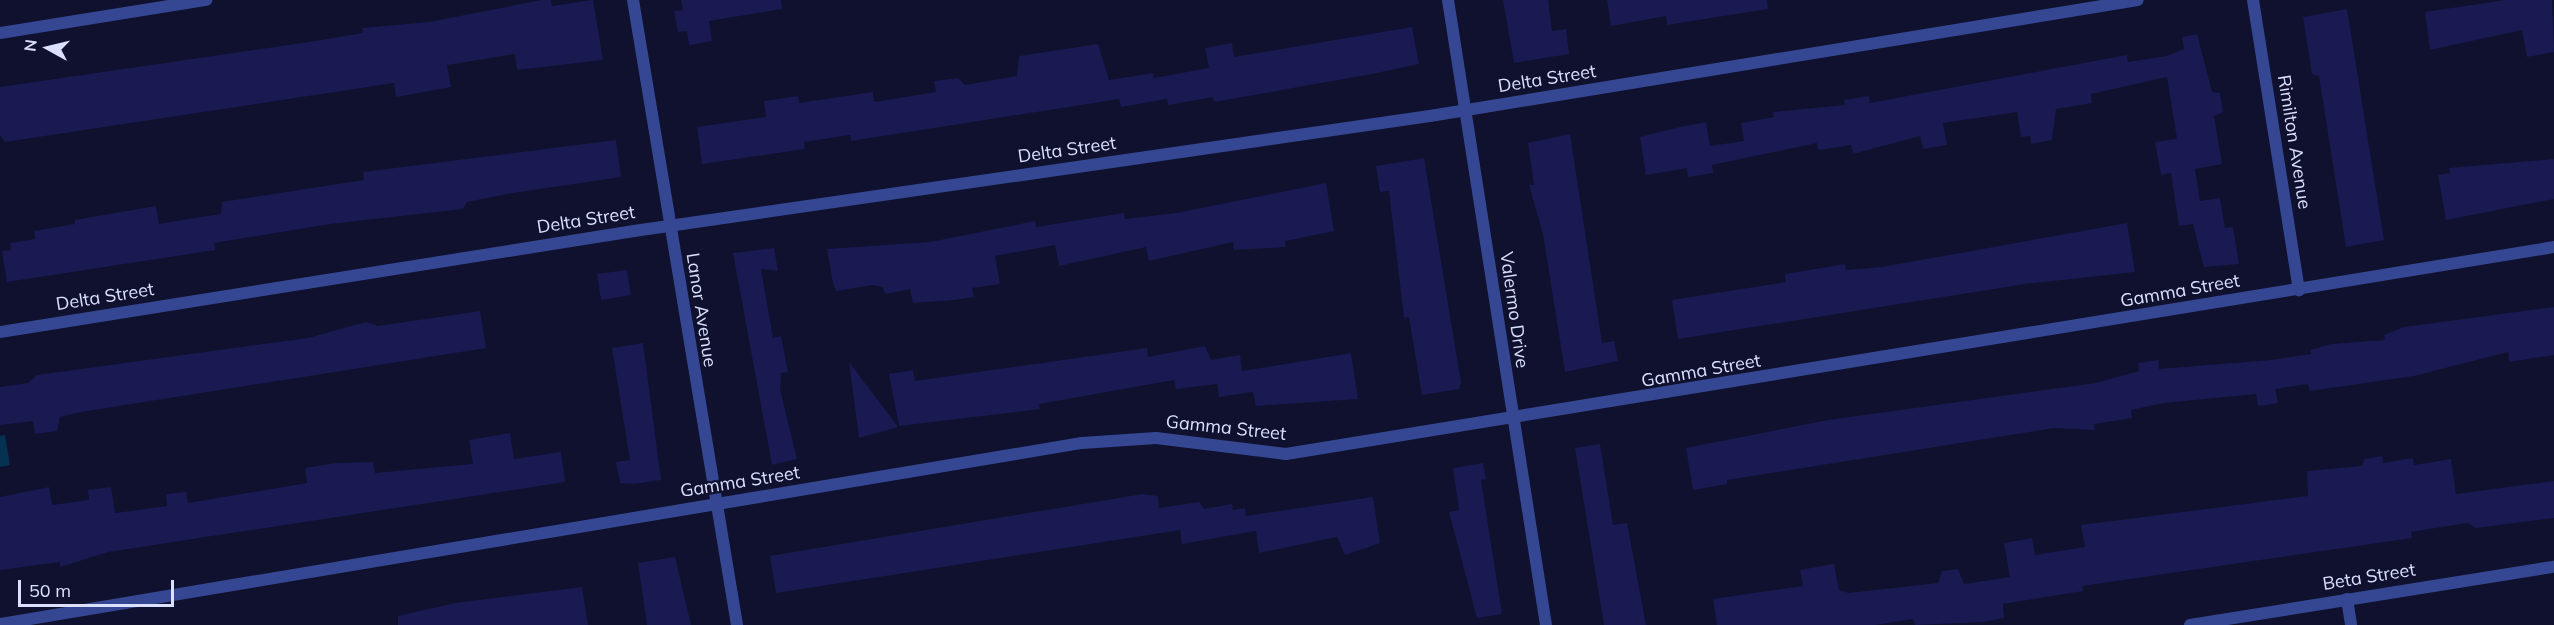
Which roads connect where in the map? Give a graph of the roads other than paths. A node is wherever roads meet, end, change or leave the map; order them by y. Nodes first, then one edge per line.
1 (206, 0) edge
2 (633, 0) edge
3 (1448, 0) edge
4 (2138, 0) edge
5 (2253, 0) edge
6 (0, 33) edge
7 (1466, 110) junction
8 (670, 227) junction
9 (2554, 247) edge
10 (2299, 290) junction
11 (0, 332) edge
12 (1512, 420) junction
13 (716, 505) junction
14 (2554, 567) edge
15 (2347, 599) junction
16 (0, 624) edge
17 (737, 625) edge
18 (1546, 625) edge
19 (2190, 625) edge
20 (2351, 625) edge

1 - 6 street
2 - 8 street, Lanor Avenue
3 - 7 street, Valermo Drive
4 - 7 street, Delta Street
5 - 10 street, Rimilton Avenue
7 - 8 street, Delta Street
7 - 12 street, Valermo Drive
8 - 11 street, Delta Street
8 - 13 street, Lanor Avenue
9 - 10 street, Gamma Street
10 - 12 street, Gamma Street
12 - 13 street, Gamma Street
12 - 18 street, Valermo Drive
13 - 16 street, Gamma Street
13 - 17 street, Lanor Avenue
14 - 15 street, Beta Street
15 - 19 street, Beta Street
15 - 20 street

